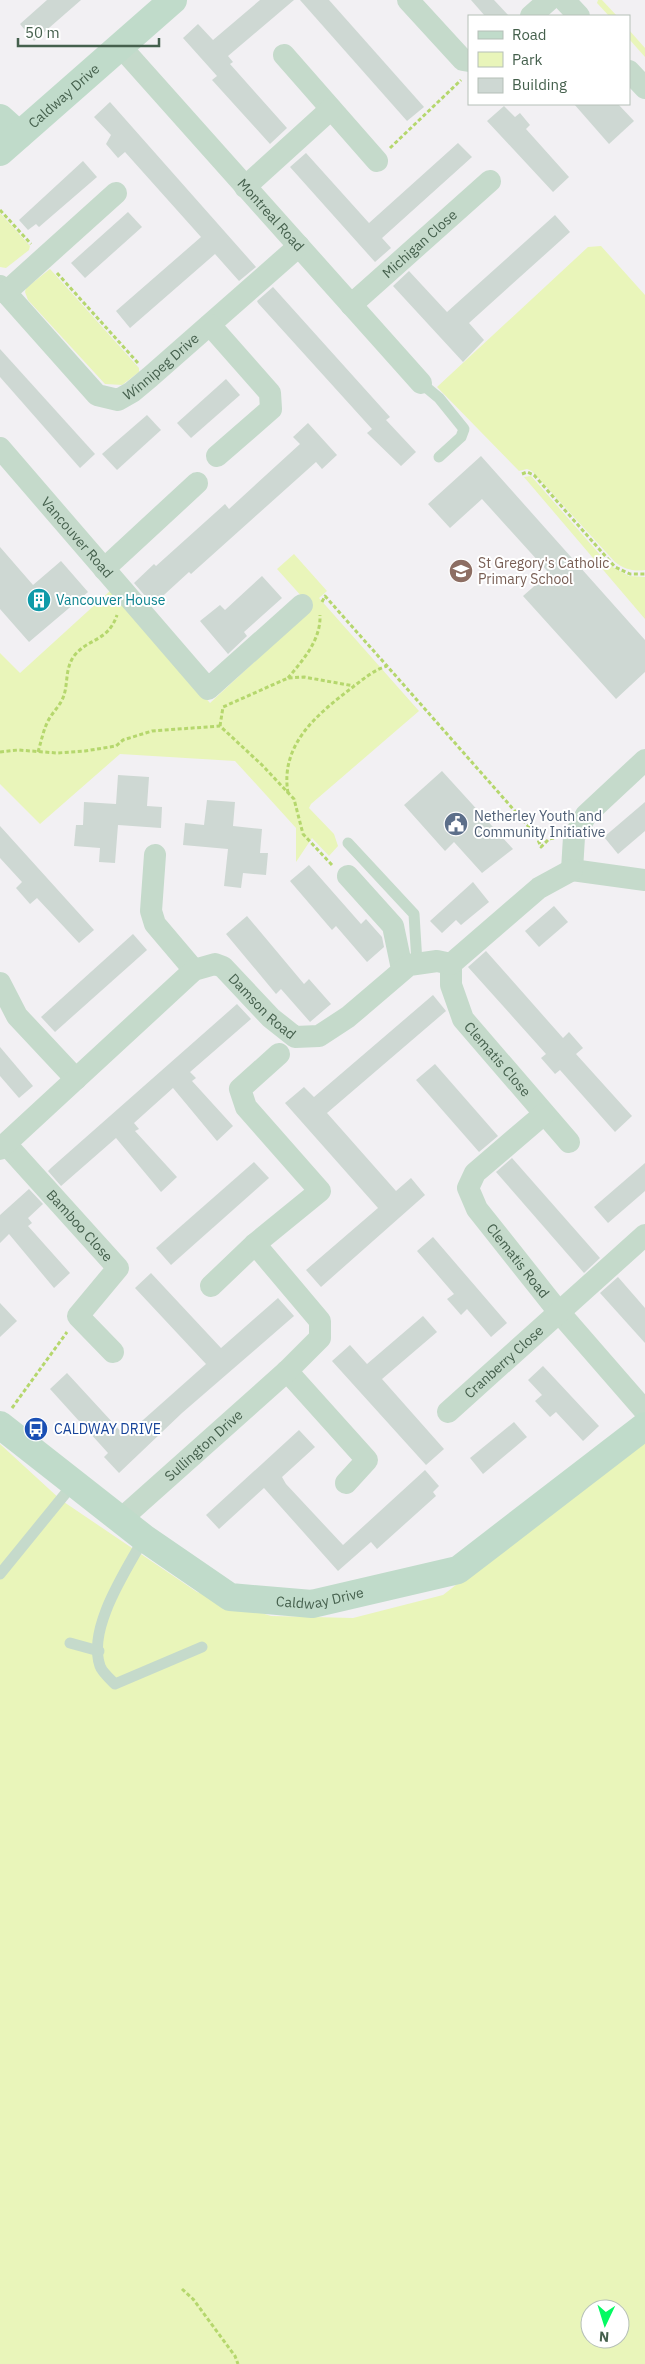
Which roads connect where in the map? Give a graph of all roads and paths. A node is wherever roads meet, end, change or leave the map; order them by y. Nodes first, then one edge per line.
1 (173, 0) edge
2 (408, 0) edge
3 (548, 0) edge
4 (564, 0) edge
5 (531, 15) edge
6 (578, 15) edge
7 (121, 47) junction
8 (284, 55) dead end
9 (465, 70) edge
10 (630, 71) edge
11 (645, 88) edge
12 (331, 109) junction
13 (6, 135) edge
14 (377, 161) joint
15 (490, 181) dead end
16 (245, 187) junction
17 (116, 193) dead end
18 (0, 210) edge
19 (299, 246) junction
20 (45, 259) junction
21 (3, 289) edge
22 (351, 305) junction
23 (210, 325) junction
24 (150, 377) junction
25 (421, 383) joint
26 (0, 448) edge
27 (216, 456) dead end
28 (439, 457) dead end
29 (522, 474) dead end
30 (197, 483) dead end
31 (104, 569) junction
32 (645, 574) edge
33 (122, 590) junction
34 (302, 605) dead end
35 (388, 666) junction
36 (288, 678) junction
37 (354, 686) junction
38 (220, 726) junction
39 (0, 752) edge
40 (38, 752) junction
41 (645, 760) edge
42 (288, 794) junction
43 (574, 837) junction
44 (348, 843) dead end
45 (155, 855) dead end
46 (572, 870) junction
47 (341, 872) joint
48 (645, 880) edge
49 (451, 964) junction
50 (410, 966) junction
51 (194, 970) junction
52 (0, 983) edge
53 (279, 1054) dead end
54 (76, 1079) junction
55 (544, 1114) junction
56 (569, 1142) dead end
57 (3, 1146) edge
58 (645, 1235) edge
59 (255, 1244) junction
60 (211, 1286) dead end
61 (558, 1311) junction
62 (78, 1316) junction
63 (113, 1352) dead end
64 (287, 1371) junction
65 (645, 1411) edge
66 (448, 1412) dead end
67 (6, 1417) edge
68 (645, 1426) edge
69 (74, 1483) junction
70 (346, 1483) dead end
71 (120, 1520) junction
72 (144, 1538) junction
73 (0, 1574) edge
74 (70, 1644) dead end
75 (202, 1647) dead end
76 (99, 1652) junction
77 (182, 2289) dead end
78 (238, 2364) edge

1 - 7 street, Caldway Drive
2 - 9 street
3 - 5 street
4 - 6 street
7 - 13 street, Caldway Drive
7 - 16 street, Montreal Road
8 - 12 street
9 - 14 path
10 - 11 street
12 - 14 street
12 - 16 street
15 - 22 street, Michigan Close
16 - 19 street, Montreal Road
17 - 20 street, Winnipeg Drive
18 - 20 path
19 - 22 street, Montreal Road
19 - 23 street, Winnipeg Drive
20 - 21 street, Winnipeg Drive
20 - 24 path
21 - 24 street, Winnipeg Drive
22 - 25 street, Montreal Road
23 - 24 street, Winnipeg Drive
23 - 27 street
25 - 28 lane
26 - 31 street, Vancouver Road
29 - 32 path
30 - 31 street
31 - 33 street, Vancouver Road
33 - 34 street, Vancouver Road
33 - 40 path
35 - 36 path
35 - 37 path
35 - 43 path
36 - 37 path
36 - 38 path
37 - 42 path
38 - 40 path
38 - 42 path
39 - 40 path
41 - 43 street
42 - 47 path
43 - 46 street
44 - 50 lane
45 - 51 street
46 - 48 street
46 - 49 street
47 - 50 street
49 - 50 street
49 - 55 street, Clematis Close
50 - 51 street, Damson Road
51 - 54 street
52 - 54 street
53 - 59 street
54 - 57 street
55 - 56 street, Clematis Close
55 - 61 street, Clematis Road
57 - 62 street, Bamboo Close
58 - 61 street, Cranberry Close
59 - 60 street
59 - 64 street, Sullington Drive
61 - 65 street, Clematis Road
61 - 66 street, Cranberry Close
62 - 63 street
62 - 67 path
64 - 70 street
64 - 71 street, Sullington Drive
67 - 69 street, Caldway Drive
68 - 72 street, Caldway Drive
69 - 71 street, Caldway Drive
69 - 73 lane
71 - 72 street, Caldway Drive
72 - 76 lane
74 - 76 lane
75 - 76 lane
77 - 78 path

